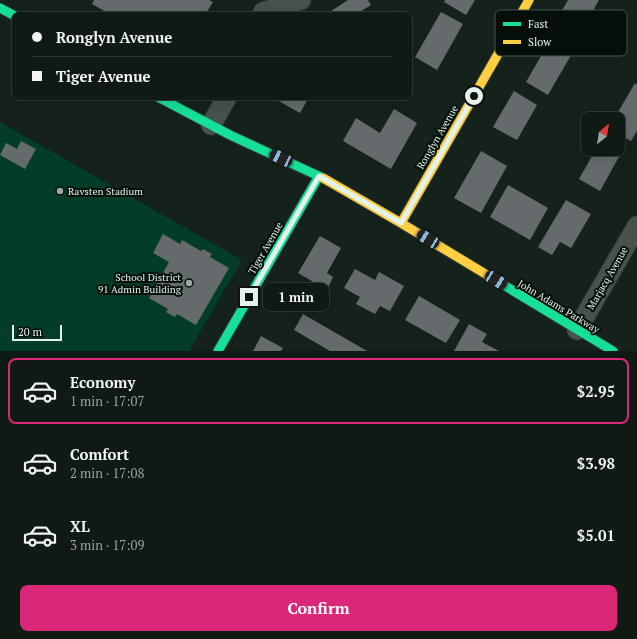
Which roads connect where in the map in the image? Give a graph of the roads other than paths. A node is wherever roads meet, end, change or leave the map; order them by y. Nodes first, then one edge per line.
1 (301, 0) edge
2 (529, 0) edge
3 (0, 8) edge
4 (262, 9) edge
5 (523, 10) edge
6 (12, 14) edge
7 (497, 56) edge
8 (164, 100) edge
9 (225, 100) edge
10 (211, 125) junction
11 (319, 176) junction
12 (401, 223) junction
13 (637, 226) edge
14 (577, 330) junction
15 (218, 351) edge
16 (613, 351) edge

1 - 4 street
2 - 5 street, Ronglyn Avenue
3 - 6 street
7 - 12 street, Ronglyn Avenue
8 - 10 street, John Adams Parkway
9 - 10 street
10 - 11 street, John Adams Parkway
11 - 12 street, John Adams Parkway
11 - 15 street, Tiger Avenue
12 - 14 street, John Adams Parkway
13 - 14 street, Marjacq Avenue
14 - 16 street, John Adams Parkway

